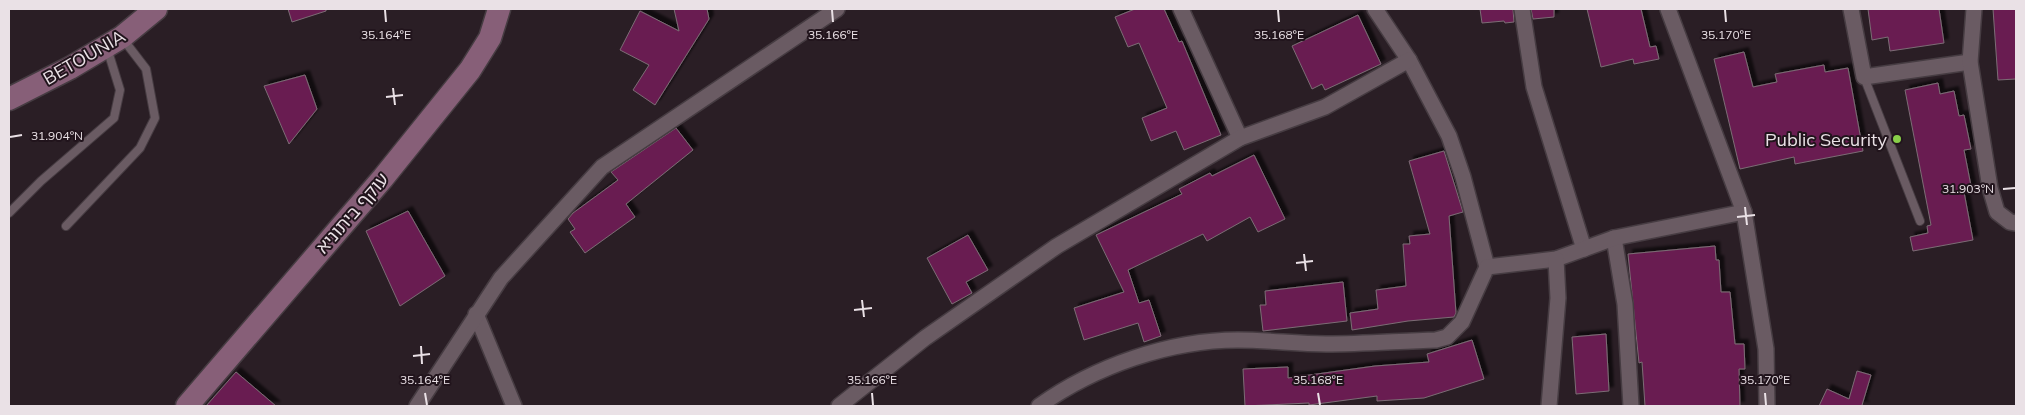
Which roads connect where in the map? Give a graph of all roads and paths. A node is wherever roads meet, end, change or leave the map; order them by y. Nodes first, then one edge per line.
1 (156, 9) edge
2 (499, 9) edge
3 (837, 9) edge
4 (1181, 9) edge
5 (1375, 9) edge
6 (1522, 9) edge
7 (1668, 9) edge
8 (1851, 9) edge
9 (1974, 9) edge
10 (114, 42) junction
11 (1409, 60) junction
12 (1970, 62) junction
13 (1864, 77) junction
14 (9, 99) edge
15 (1240, 138) junction
16 (1744, 212) junction
17 (9, 213) edge
18 (1920, 221) dead end
19 (2016, 223) edge
20 (66, 226) dead end
21 (1614, 238) junction
22 (1584, 249) junction
23 (1556, 259) junction
24 (1487, 267) junction
25 (476, 314) junction
26 (187, 406) edge
27 (417, 406) edge
28 (514, 406) edge
29 (839, 406) edge
30 (1039, 406) edge
31 (1549, 406) edge
32 (1631, 406) edge
33 (1767, 406) edge

1 - 10 street, BETOUNIA
2 - 26 street, עוקף ביתוניא
3 - 25 street
4 - 15 street
5 - 11 street
6 - 22 street
7 - 16 street
8 - 13 street
9 - 12 street
10 - 14 street, BETOUNIA
10 - 17 lane
10 - 20 lane
11 - 15 street
11 - 24 street
12 - 13 street
12 - 19 street
13 - 18 lane
15 - 29 street
16 - 21 street
16 - 33 street
21 - 22 street
21 - 32 street
22 - 23 street
23 - 24 street
23 - 31 street
24 - 30 street
25 - 27 street
25 - 28 street

